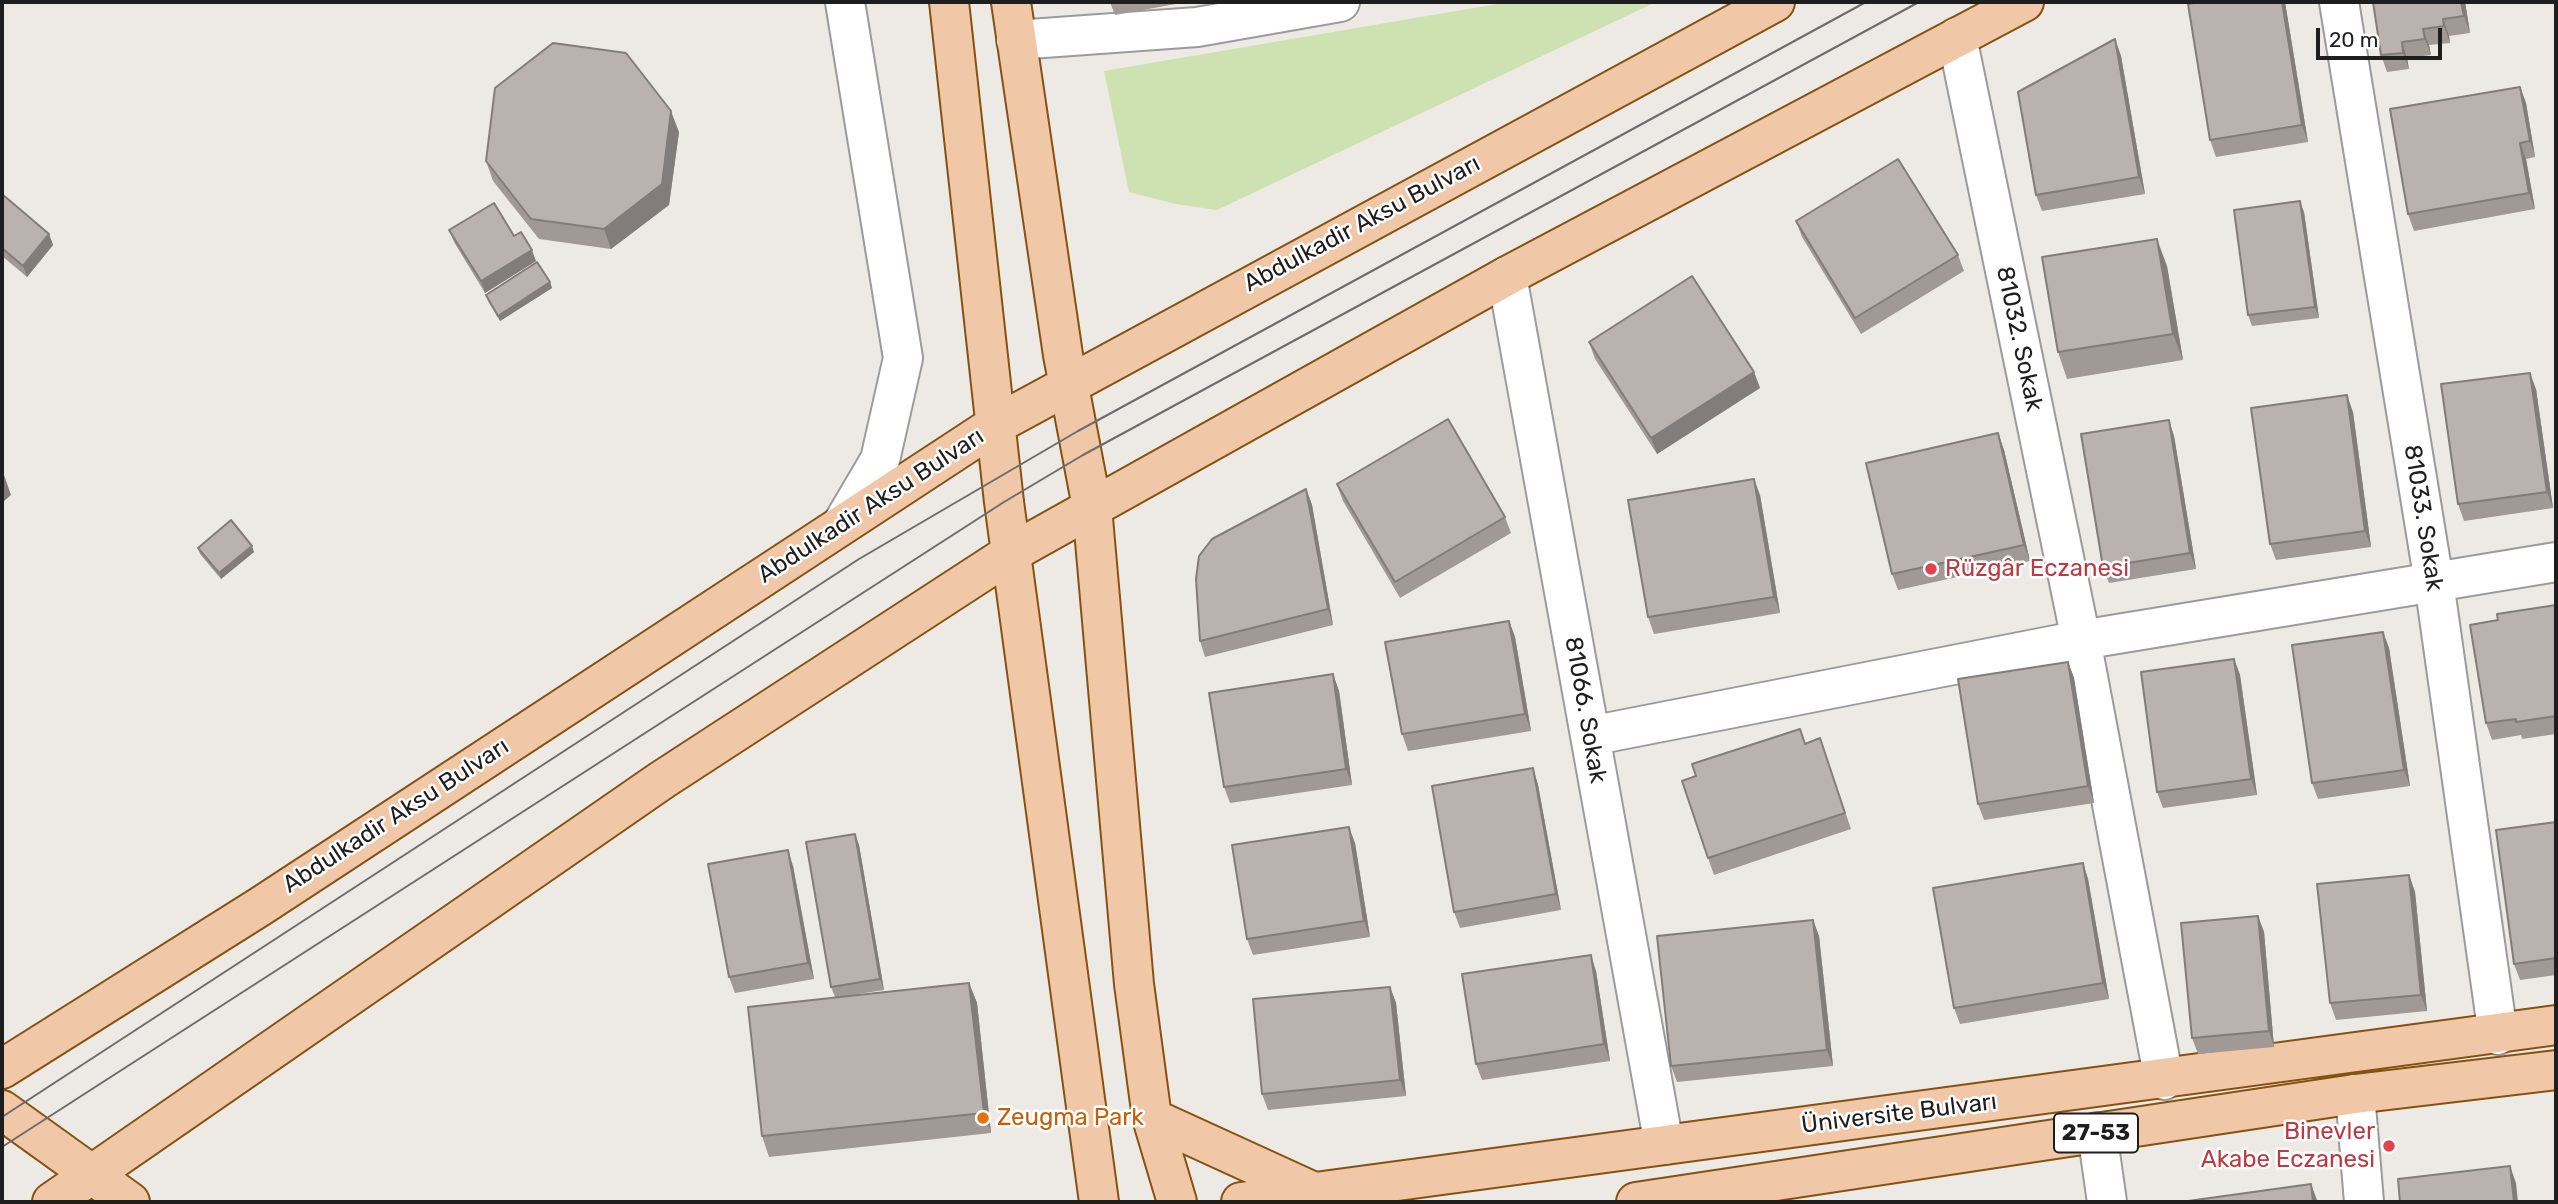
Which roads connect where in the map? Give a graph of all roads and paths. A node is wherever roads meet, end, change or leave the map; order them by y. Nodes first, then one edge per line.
1 (845, 2) edge
2 (949, 2) edge
3 (1011, 2) edge
4 (1340, 2) edge
5 (1775, 2) edge
6 (2024, 2) edge
7 (2339, 2) edge
8 (1957, 37) junction
9 (1016, 40) junction
10 (1507, 276) junction
11 (1069, 386) junction
12 (995, 425) junction
13 (1092, 507) junction
14 (844, 521) junction
15 (1010, 553) junction
16 (2556, 562) edge
17 (2434, 582) junction
18 (2081, 640) junction
19 (1590, 736) junction
20 (2556, 1025) edge
21 (2498, 1035) junction
22 (2, 1069) edge
23 (2556, 1070) edge
24 (2164, 1080) junction
25 (2355, 1094) junction
26 (2, 1110) edge
27 (1152, 1118) junction
28 (2097, 1132) junction
29 (1664, 1145) junction
30 (103, 1190) edge
31 (1314, 1192) junction
32 (52, 1202) edge
33 (130, 1202) edge
34 (1099, 1202) edge
35 (1177, 1202) edge
36 (1241, 1202) edge
37 (1636, 1202) edge
38 (2107, 1202) edge
39 (2364, 1202) edge

1 - 14 street
2 - 12 main road
3 - 9 main road
4 - 9 street
5 - 11 main road, Abdulkadir Aksu Bulvarı
6 - 8 main road
7 - 17 street, 81033. Sokak
8 - 10 main road
8 - 18 street, 81032. Sokak
9 - 11 main road
10 - 13 main road
10 - 19 street, 81066. Sokak
11 - 12 main road, Abdulkadir Aksu Bulvarı
11 - 13 main road
12 - 14 main road, Abdulkadir Aksu Bulvarı
12 - 15 main road
13 - 15 main road
13 - 27 main road
14 - 22 main road, Abdulkadir Aksu Bulvarı
15 - 30 main road
15 - 34 main road
16 - 17 street
17 - 18 street
17 - 21 street, 81033. Sokak
18 - 19 street
18 - 24 street, 81032. Sokak
19 - 29 street, 81066. Sokak
20 - 21 main road, Üniversite Bulvarı
21 - 24 main road, Üniversite Bulvarı
23 - 25 main road, Üniversite Bulvarı / 27-53
24 - 29 main road, Üniversite Bulvarı
25 - 28 main road, Üniversite Bulvarı / 27-53
25 - 39 street
26 - 30 main road
27 - 31 main road
27 - 35 main road
28 - 37 main road, Üniversite Bulvarı / 27-53
28 - 38 street
29 - 31 main road, Üniversite Bulvarı
30 - 32 main road
30 - 33 main road
31 - 36 main road, Üniversite Bulvarı

